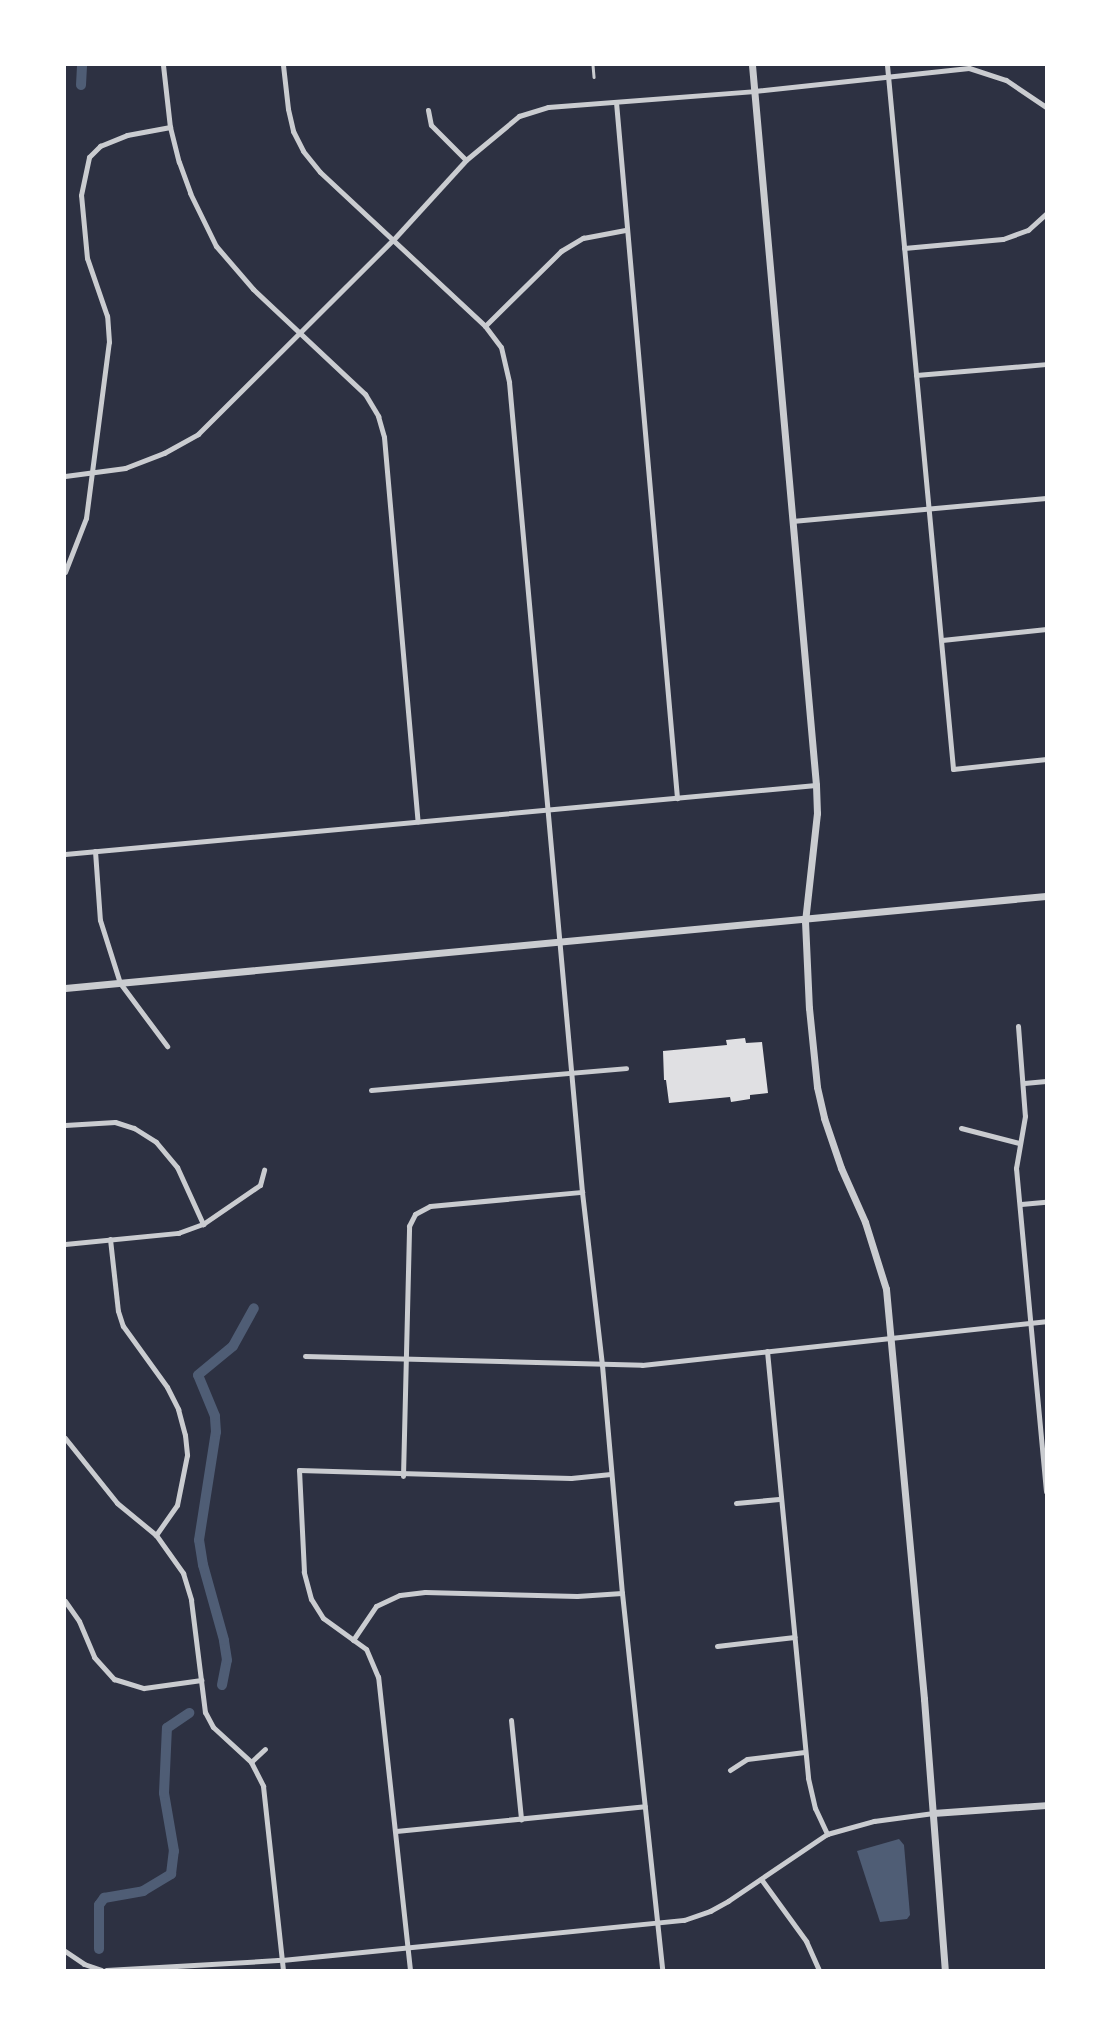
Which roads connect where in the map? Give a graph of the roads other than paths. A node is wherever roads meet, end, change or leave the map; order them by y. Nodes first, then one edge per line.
1 (163, 65) edge
2 (283, 65) edge
3 (593, 65) edge
4 (752, 65) edge
5 (887, 65) edge
6 (594, 77) dead end
7 (887, 77) junction
8 (754, 91) junction
9 (616, 102) junction
10 (1046, 107) edge
11 (428, 110) dead end
12 (170, 127) junction
13 (466, 159) junction
14 (1046, 214) edge
15 (625, 230) junction
16 (393, 240) junction
17 (904, 248) junction
18 (485, 326) junction
19 (302, 334) junction
20 (1046, 364) edge
21 (916, 375) junction
22 (93, 473) junction
23 (65, 476) edge
24 (1046, 498) edge
25 (930, 509) junction
26 (792, 521) junction
27 (65, 572) edge
28 (1046, 629) edge
29 (942, 640) junction
30 (1046, 759) edge
31 (816, 785) junction
32 (677, 797) junction
33 (547, 810) junction
34 (418, 822) junction
35 (95, 851) junction
36 (65, 854) edge
37 (1046, 896) edge
38 (805, 921) junction
39 (559, 943) junction
40 (120, 983) junction
41 (65, 988) edge
42 (1018, 1026) dead end
43 (167, 1046) dead end
44 (626, 1068) dead end
45 (572, 1071) junction
46 (1046, 1081) edge
47 (1024, 1083) junction
48 (371, 1090) dead end
49 (65, 1125) edge
50 (961, 1128) dead end
51 (1018, 1143) junction
52 (264, 1170) dead end
53 (582, 1192) junction
54 (1046, 1202) edge
55 (1021, 1204) junction
56 (203, 1224) junction
57 (110, 1239) junction
58 (65, 1244) edge
59 (1046, 1321) edge
60 (1032, 1322) junction
61 (892, 1337) junction
62 (767, 1351) junction
63 (305, 1356) dead end
64 (405, 1361) junction
65 (602, 1365) junction
66 (65, 1438) edge
67 (1044, 1442) edge
68 (611, 1474) junction
69 (403, 1476) junction
70 (1046, 1492) edge
71 (779, 1499) junction
72 (736, 1503) dead end
73 (156, 1535) junction
74 (622, 1593) junction
75 (65, 1601) edge
76 (794, 1637) junction
77 (353, 1640) junction
78 (717, 1646) dead end
79 (201, 1680) junction
80 (511, 1720) dead end
81 (265, 1749) dead end
82 (805, 1752) junction
83 (251, 1762) junction
84 (730, 1770) dead end
85 (1046, 1805) edge
86 (645, 1806) junction
87 (933, 1814) junction
88 (521, 1819) junction
89 (396, 1831) junction
90 (827, 1834) junction
91 (761, 1879) junction
92 (657, 1922) junction
93 (408, 1947) junction
94 (65, 1951) edge
95 (282, 1960) junction
96 (160, 1969) edge
97 (103, 1970) edge
98 (283, 1970) edge
99 (410, 1970) edge
100 (662, 1970) edge
101 (819, 1970) edge
102 (945, 1970) edge

1 - 12 street
2 - 16 street
3 - 6 lane
4 - 8 street
5 - 7 street
7 - 8 street
7 - 10 street
7 - 17 street
8 - 9 street
8 - 26 street
9 - 13 street
9 - 15 street
11 - 13 street
12 - 19 street
12 - 22 street
13 - 16 street
14 - 17 street
15 - 18 street
15 - 32 street
16 - 18 street
16 - 19 street
17 - 21 street
18 - 33 street
19 - 22 street
19 - 34 street
20 - 21 street
21 - 25 street
22 - 23 street
22 - 27 street
24 - 25 street
25 - 26 street
25 - 29 street
26 - 31 street
28 - 29 street
29 - 30 street
31 - 32 street
31 - 38 street
32 - 33 street
33 - 34 street
33 - 39 street
34 - 35 street
35 - 36 street
35 - 40 street
37 - 38 street
38 - 39 street
38 - 61 street
39 - 40 street
39 - 45 street
40 - 41 street
40 - 43 street
42 - 47 street
44 - 45 street
45 - 48 street
45 - 53 street
46 - 47 street
47 - 51 street
49 - 56 street
50 - 51 street
51 - 55 street
52 - 56 street
53 - 64 street
53 - 65 street
54 - 55 street
55 - 60 street
56 - 57 street
57 - 58 street
57 - 73 street
59 - 60 street
60 - 61 street
60 - 67 street
61 - 62 street
61 - 87 street
62 - 65 street
62 - 71 street
63 - 64 street
64 - 65 street
64 - 69 street
65 - 68 street
66 - 73 street
67 - 70 street
68 - 69 street
68 - 74 street
69 - 77 street
71 - 72 street
71 - 76 street
73 - 79 street
74 - 77 street
74 - 86 street
75 - 79 street
76 - 78 street
76 - 82 street
77 - 89 street
79 - 83 street
80 - 88 street
81 - 83 street
82 - 84 street
82 - 90 street
83 - 95 street
85 - 87 street
86 - 88 street
86 - 92 street
87 - 90 street
87 - 102 street
88 - 89 street
89 - 93 street
90 - 91 street
91 - 92 street
91 - 101 street
92 - 93 street
92 - 100 street
93 - 95 street
93 - 99 street
94 - 97 street
95 - 96 street
95 - 98 street
96 - 97 street

